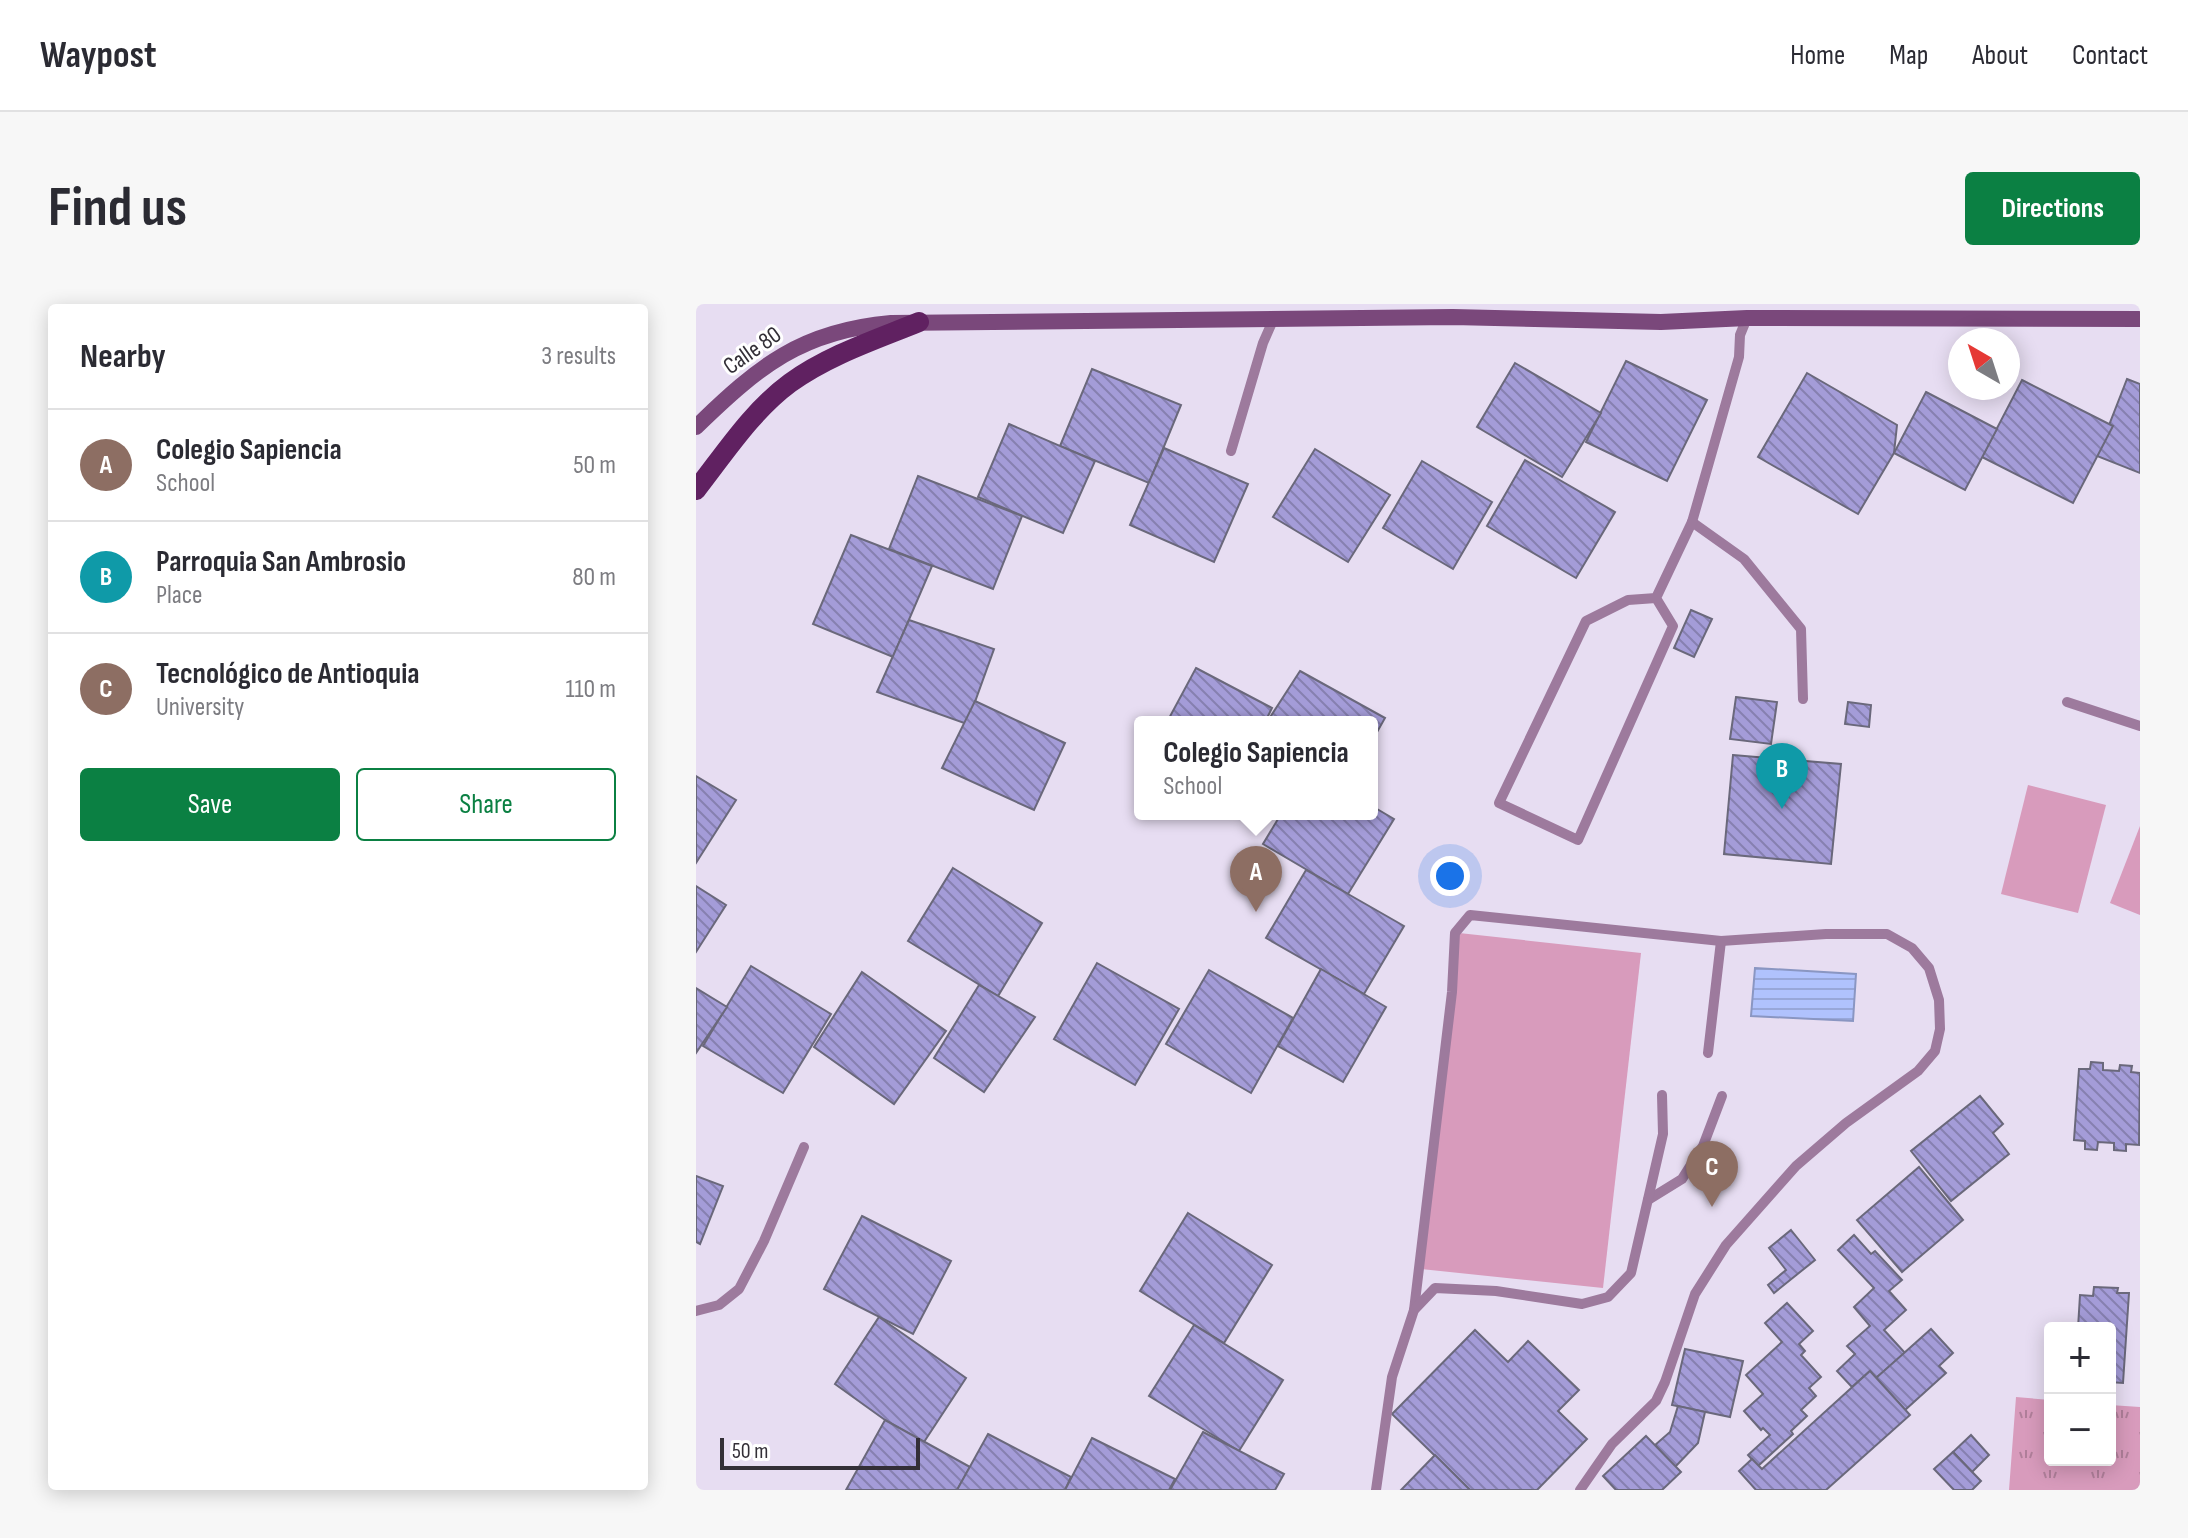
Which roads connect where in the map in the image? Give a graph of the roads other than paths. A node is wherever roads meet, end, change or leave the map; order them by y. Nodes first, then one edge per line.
1 (1274, 318) junction
2 (1747, 318) junction
3 (2140, 319) edge
4 (919, 322) junction
5 (696, 427) edge
6 (1231, 451) dead end
7 (696, 490) edge
8 (1692, 522) junction
9 (1656, 598) junction
10 (1803, 699) dead end
11 (2067, 702) dead end
12 (2140, 726) edge
13 (1721, 941) junction
14 (1708, 1053) dead end
15 (1662, 1095) dead end
16 (1722, 1096) dead end
17 (804, 1147) dead end
18 (1648, 1200) junction
19 (1414, 1310) junction
20 (696, 1311) edge
21 (1376, 1490) edge
22 (1580, 1490) edge

1 - 2 main road, Calle 80
1 - 4 main road, Calle 80
1 - 6 lane
2 - 3 main road, Calle 80
2 - 8 lane
4 - 5 main road, Calle 80
4 - 7 main road
8 - 9 lane
8 - 10 lane
9 - 9 lane
11 - 12 lane
13 - 14 lane
13 - 19 lane
13 - 22 lane
15 - 18 lane
16 - 18 lane
17 - 20 lane
18 - 19 lane
19 - 21 lane

